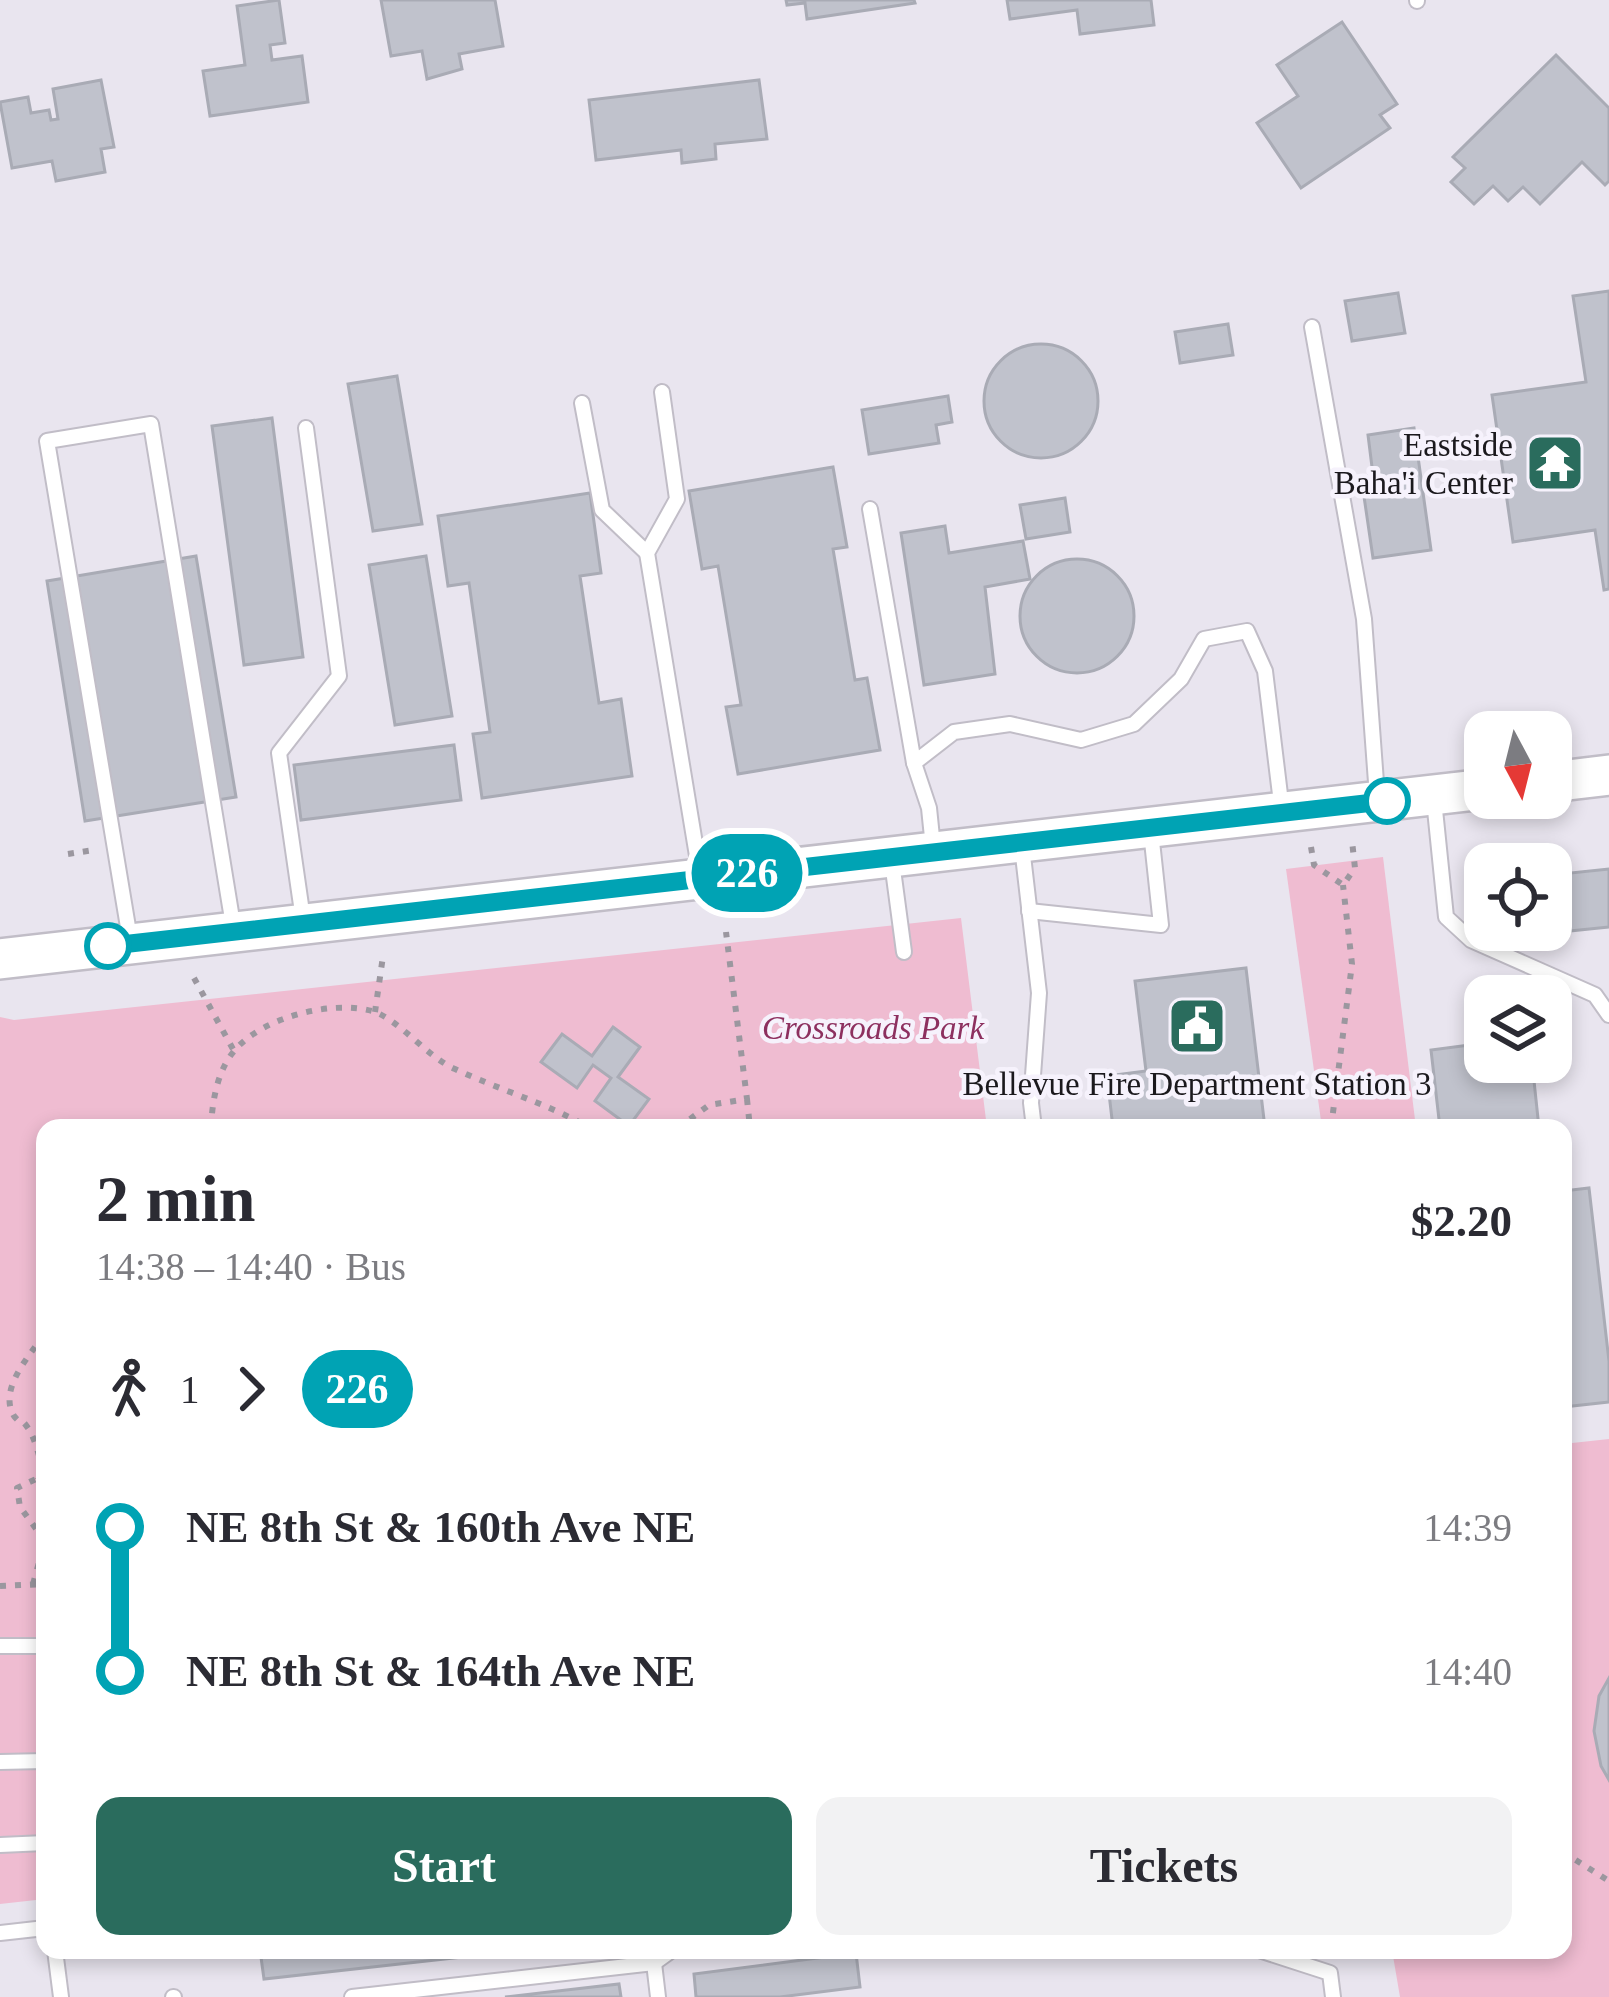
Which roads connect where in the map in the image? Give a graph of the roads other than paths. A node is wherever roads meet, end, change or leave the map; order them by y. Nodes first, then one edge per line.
1 (1312, 327) dead end
2 (662, 392) dead end
3 (582, 403) dead end
4 (306, 428) dead end
5 (870, 509) dead end
6 (647, 553) junction
7 (914, 763) junction
8 (1609, 775) edge
9 (1572, 779) edge
10 (1464, 791) edge
11 (1433, 795) junction
12 (1378, 801) junction
13 (1282, 812) junction
14 (1150, 827) junction
15 (1022, 842) junction
16 (934, 852) junction
17 (891, 857) junction
18 (700, 879) junction
19 (1029, 911) junction
20 (303, 924) junction
21 (234, 932) junction
22 (130, 944) junction
23 (904, 952) dead end
24 (0, 958) edge
25 (1609, 1015) edge
26 (1033, 1119) edge
27 (0, 1646) edge
28 (36, 1646) edge
29 (36, 1761) edge
30 (0, 1762) edge
31 (36, 1843) edge
32 (0, 1845) edge
33 (36, 1929) edge
34 (0, 1933) edge
35 (56, 1959) edge
36 (660, 1959) edge
37 (1287, 1959) edge
38 (654, 1963) junction
39 (61, 1997) edge
40 (352, 1997) edge
41 (658, 1997) edge
42 (1333, 1997) edge

1 - 12 lane
2 - 6 lane
3 - 6 lane
4 - 20 lane
5 - 7 lane
6 - 18 lane
7 - 13 lane
7 - 16 lane
8 - 9 main road
10 - 11 main road
11 - 12 main road
11 - 25 lane
12 - 13 main road
13 - 14 main road
14 - 15 main road
14 - 19 lane
15 - 16 main road
15 - 19 lane
16 - 17 main road
17 - 18 main road
17 - 23 lane
18 - 20 main road
19 - 26 lane
20 - 21 main road
21 - 22 main road
21 - 22 lane
22 - 24 main road
27 - 28 lane
29 - 30 lane
31 - 32 lane
33 - 34 lane
35 - 39 lane
36 - 38 lane
37 - 42 lane
38 - 40 lane
38 - 41 lane

